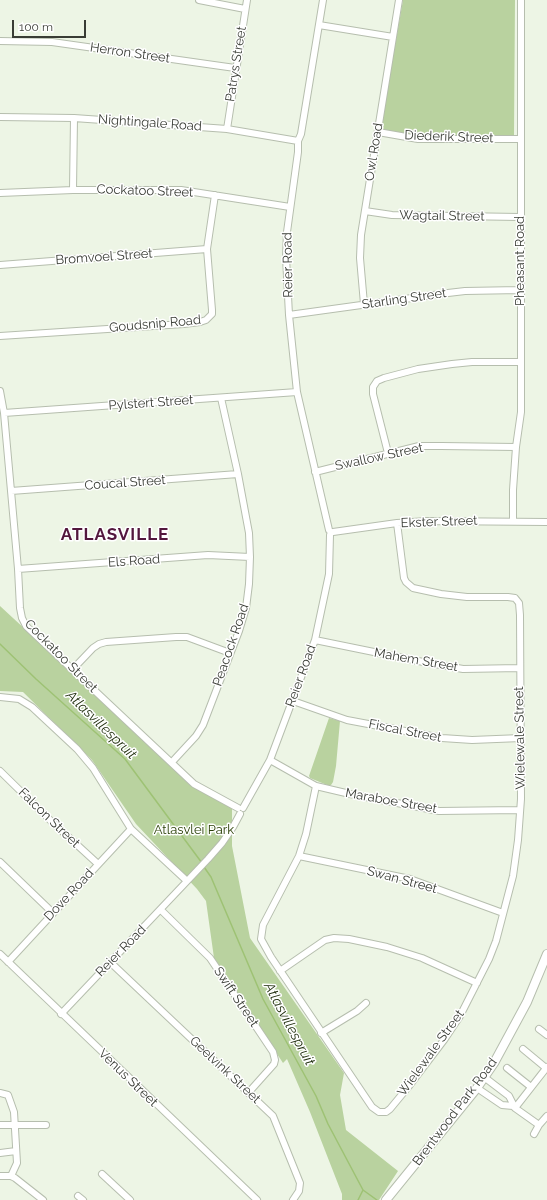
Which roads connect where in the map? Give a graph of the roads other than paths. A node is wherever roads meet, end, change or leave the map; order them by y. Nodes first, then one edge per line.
1 (199, 0) edge
2 (247, 0) edge
3 (323, 0) edge
4 (399, 0) edge
5 (521, 0) edge
6 (245, 9) junction
7 (319, 25) junction
8 (394, 37) junction
9 (0, 41) edge
10 (236, 68) junction
11 (0, 117) edge
12 (74, 118) junction
13 (227, 129) junction
14 (378, 132) junction
15 (521, 139) junction
16 (298, 141) junction
17 (73, 190) junction
18 (0, 192) edge
19 (215, 194) junction
20 (290, 207) junction
21 (365, 211) junction
22 (520, 217) junction
23 (207, 249) junction
24 (0, 265) edge
25 (520, 290) junction
26 (364, 304) junction
27 (289, 315) junction
28 (0, 336) edge
29 (521, 362) junction
30 (0, 391) edge
31 (297, 392) junction
32 (221, 398) junction
33 (4, 413) junction
34 (516, 447) junction
35 (388, 453) junction
36 (315, 472) junction
37 (238, 474) junction
38 (11, 491) junction
39 (513, 521) junction
40 (547, 522) edge
41 (397, 523) junction
42 (330, 532) junction
43 (250, 557) junction
44 (18, 569) junction
45 (314, 640) junction
46 (230, 652) junction
47 (520, 668) junction
48 (72, 669) junction
49 (0, 697) edge
50 (293, 701) junction
51 (521, 738) junction
52 (270, 760) junction
53 (172, 762) junction
54 (0, 771) edge
55 (316, 786) junction
56 (241, 810) junction
57 (519, 810) junction
58 (131, 829) junction
59 (299, 856) junction
60 (0, 862) edge
61 (98, 864) junction
62 (187, 881) junction
63 (160, 910) junction
64 (53, 913) junction
65 (503, 913) junction
66 (0, 954) edge
67 (547, 954) edge
68 (8, 962) junction
69 (110, 962) junction
70 (280, 971) junction
71 (477, 983) junction
72 (366, 1003) dead end
73 (61, 1014) junction
74 (539, 1029) dead end
75 (321, 1033) junction
76 (547, 1035) edge
77 (523, 1049) dead end
78 (547, 1067) edge
79 (507, 1068) dead end
80 (484, 1077) junction
81 (531, 1087) junction
82 (477, 1088) junction
83 (248, 1092) junction
84 (0, 1093) edge
85 (514, 1107) junction
86 (547, 1116) edge
87 (14, 1124) junction
88 (0, 1125) edge
89 (46, 1125) dead end
90 (539, 1125) junction
91 (534, 1134) dead end
92 (16, 1151) junction
93 (0, 1153) edge
94 (102, 1174) dead end
95 (0, 1176) edge
96 (11, 1176) junction
97 (43, 1200) edge
98 (130, 1200) edge
99 (257, 1200) edge
100 (293, 1200) edge
101 (386, 1200) edge

1 - 6 street
2 - 6 street, Patrys Street
3 - 7 street, Reier Road
4 - 8 street, Owl Road
5 - 15 street, Pheasant Road
6 - 10 street, Patrys Street
7 - 8 street
7 - 16 street, Reier Road
8 - 14 street, Owl Road
9 - 10 street, Herron Street
10 - 13 street, Patrys Street
11 - 12 street, Nightingale Road
12 - 13 street, Nightingale Road
12 - 17 street
13 - 16 street, Nightingale Road
14 - 15 street, Diederik Street
14 - 21 street, Owl Road
15 - 22 street, Pheasant Road
16 - 20 street, Reier Road
17 - 18 street, Cockatoo Street
17 - 19 street, Cockatoo Street
19 - 20 street, Cockatoo Street
19 - 23 street, Goudsnip Road
20 - 27 street, Reier Road
21 - 22 street, Wagtail Street
21 - 26 street, Owl Road
22 - 25 street, Pheasant Road
23 - 24 street, Bromvoel Street
23 - 28 street, Goudsnip Road
25 - 26 street, Starling Street
25 - 29 street, Pheasant Road
26 - 27 street, Starling Street
27 - 31 street, Reier Road
29 - 34 street, Pheasant Road
29 - 35 street
30 - 33 street, Cockatoo Street
31 - 32 street, Pylstert Street
31 - 36 street, Reier Road
32 - 33 street, Pylstert Street
32 - 37 street, Peacock Road
33 - 38 street, Cockatoo Street
34 - 35 street, Swallow Street
34 - 39 street, Pheasant Road
35 - 36 street, Swallow Street
36 - 42 street, Reier Road
37 - 38 street, Coucal Street
37 - 43 street, Peacock Road
38 - 44 street, Cockatoo Street
39 - 40 street, Ekster Street
39 - 41 street, Ekster Street
41 - 42 street, Ekster Street
41 - 47 street, Wielewale Street
42 - 45 street, Reier Road
43 - 44 street, Els Road
43 - 46 street, Peacock Road
44 - 48 street, Cockatoo Street
45 - 47 street, Mahem Street
45 - 50 street, Reier Road
46 - 48 street
46 - 53 street, Peacock Road
47 - 51 street, Wielewale Street
48 - 53 street, Cockatoo Street
49 - 58 street
50 - 51 street, Fiscal Street
50 - 52 street, Reier Road
51 - 57 street, Wielewale Street
52 - 55 street, Maraboe Street
52 - 56 street, Reier Road
53 - 56 street, Cockatoo Street
54 - 61 street, Falcon Street
55 - 57 street, Maraboe Street
55 - 59 street, Wielewale Street
56 - 62 street, Reier Road
57 - 65 street, Wielewale Street
58 - 61 street, Dove Road
58 - 62 street
59 - 65 street, Swan Street
59 - 70 street, Wielewale Street
60 - 64 street
61 - 64 street, Dove Road
62 - 63 street, Reier Road
63 - 69 street, Reier Road
63 - 83 street, Swift Street
64 - 68 street, Dove Road
65 - 71 street, Wielewale Street
66 - 68 street, Venus Street
67 - 80 street, Brentwood Park Road
68 - 73 street, Venus Street
69 - 73 street, Reier Road
69 - 83 street, Geelvink Street
70 - 71 street
70 - 75 street, Wielewale Street
71 - 75 street, Wielewale Street
72 - 75 street
73 - 99 street, Venus Street
74 - 76 street
77 - 78 street
78 - 81 street
79 - 81 street
80 - 82 street, Brentwood Park Road
80 - 85 street
81 - 85 street
82 - 85 street
82 - 101 street, Brentwood Park Road
83 - 100 street, Geelvink Street
84 - 87 street
85 - 90 street
86 - 90 street
87 - 88 street
87 - 89 street
87 - 92 street
90 - 91 street
92 - 93 street
92 - 96 street
94 - 98 street
95 - 96 street
96 - 97 street

